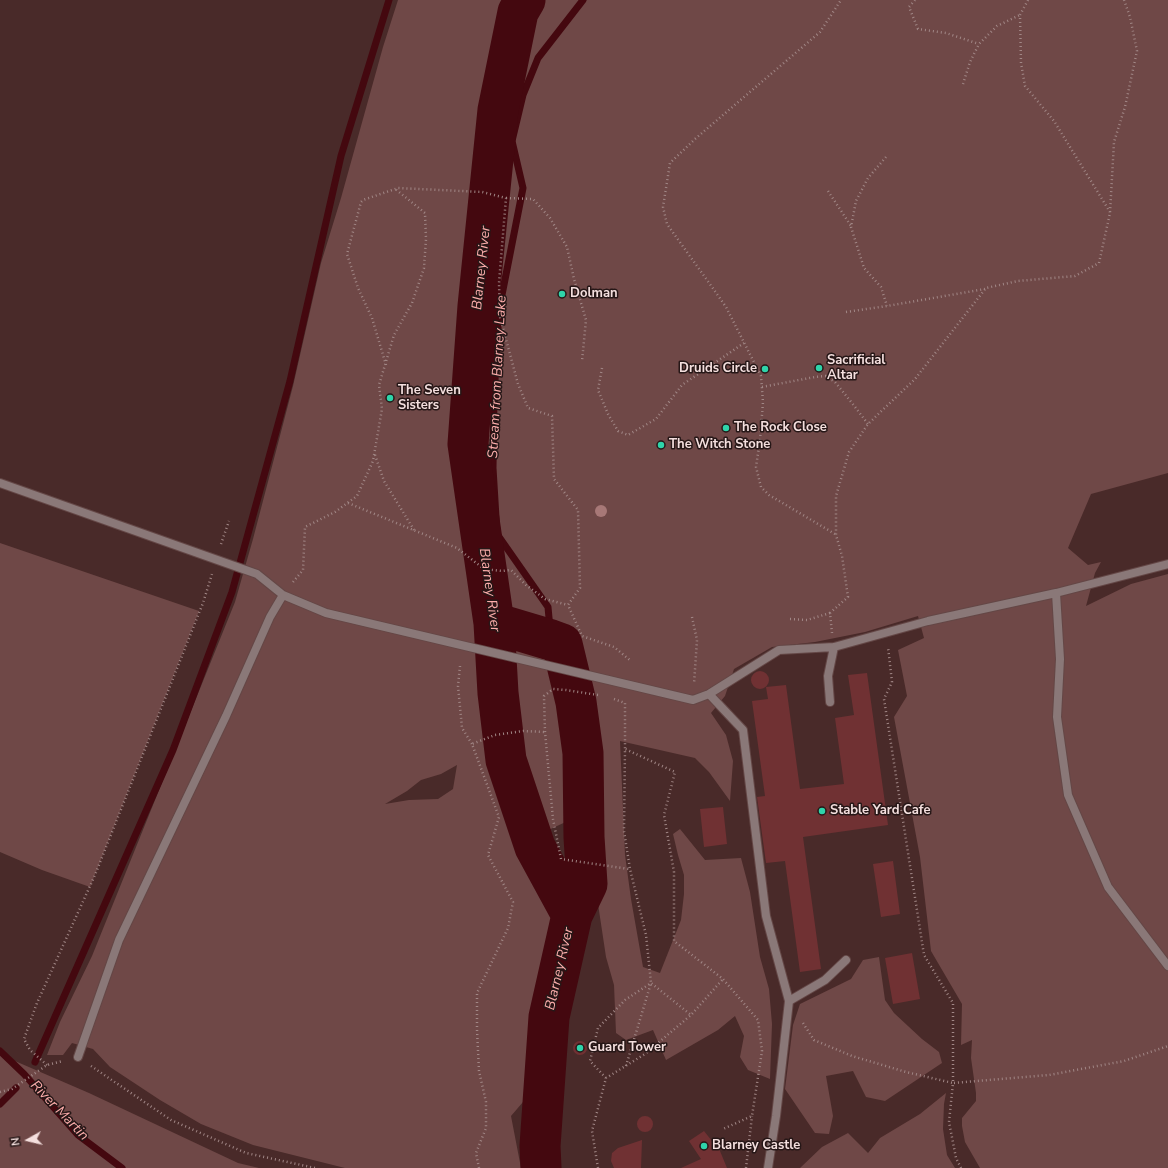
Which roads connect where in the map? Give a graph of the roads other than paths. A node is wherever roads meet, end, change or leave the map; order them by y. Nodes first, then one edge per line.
1 (0, 483) edge
2 (1168, 564) edge
3 (1056, 593) junction
4 (283, 595) junction
5 (834, 647) junction
6 (709, 694) junction
7 (830, 702) dead end
8 (846, 960) dead end
9 (1168, 966) edge
10 (789, 1001) junction
11 (78, 1057) road end
12 (768, 1168) edge

1 - 4 lane
2 - 3 lane
3 - 5 lane
3 - 9 lane
4 - 6 lane
4 - 11 lane
5 - 6 lane
5 - 7 lane
6 - 10 lane
8 - 10 lane
10 - 12 lane

